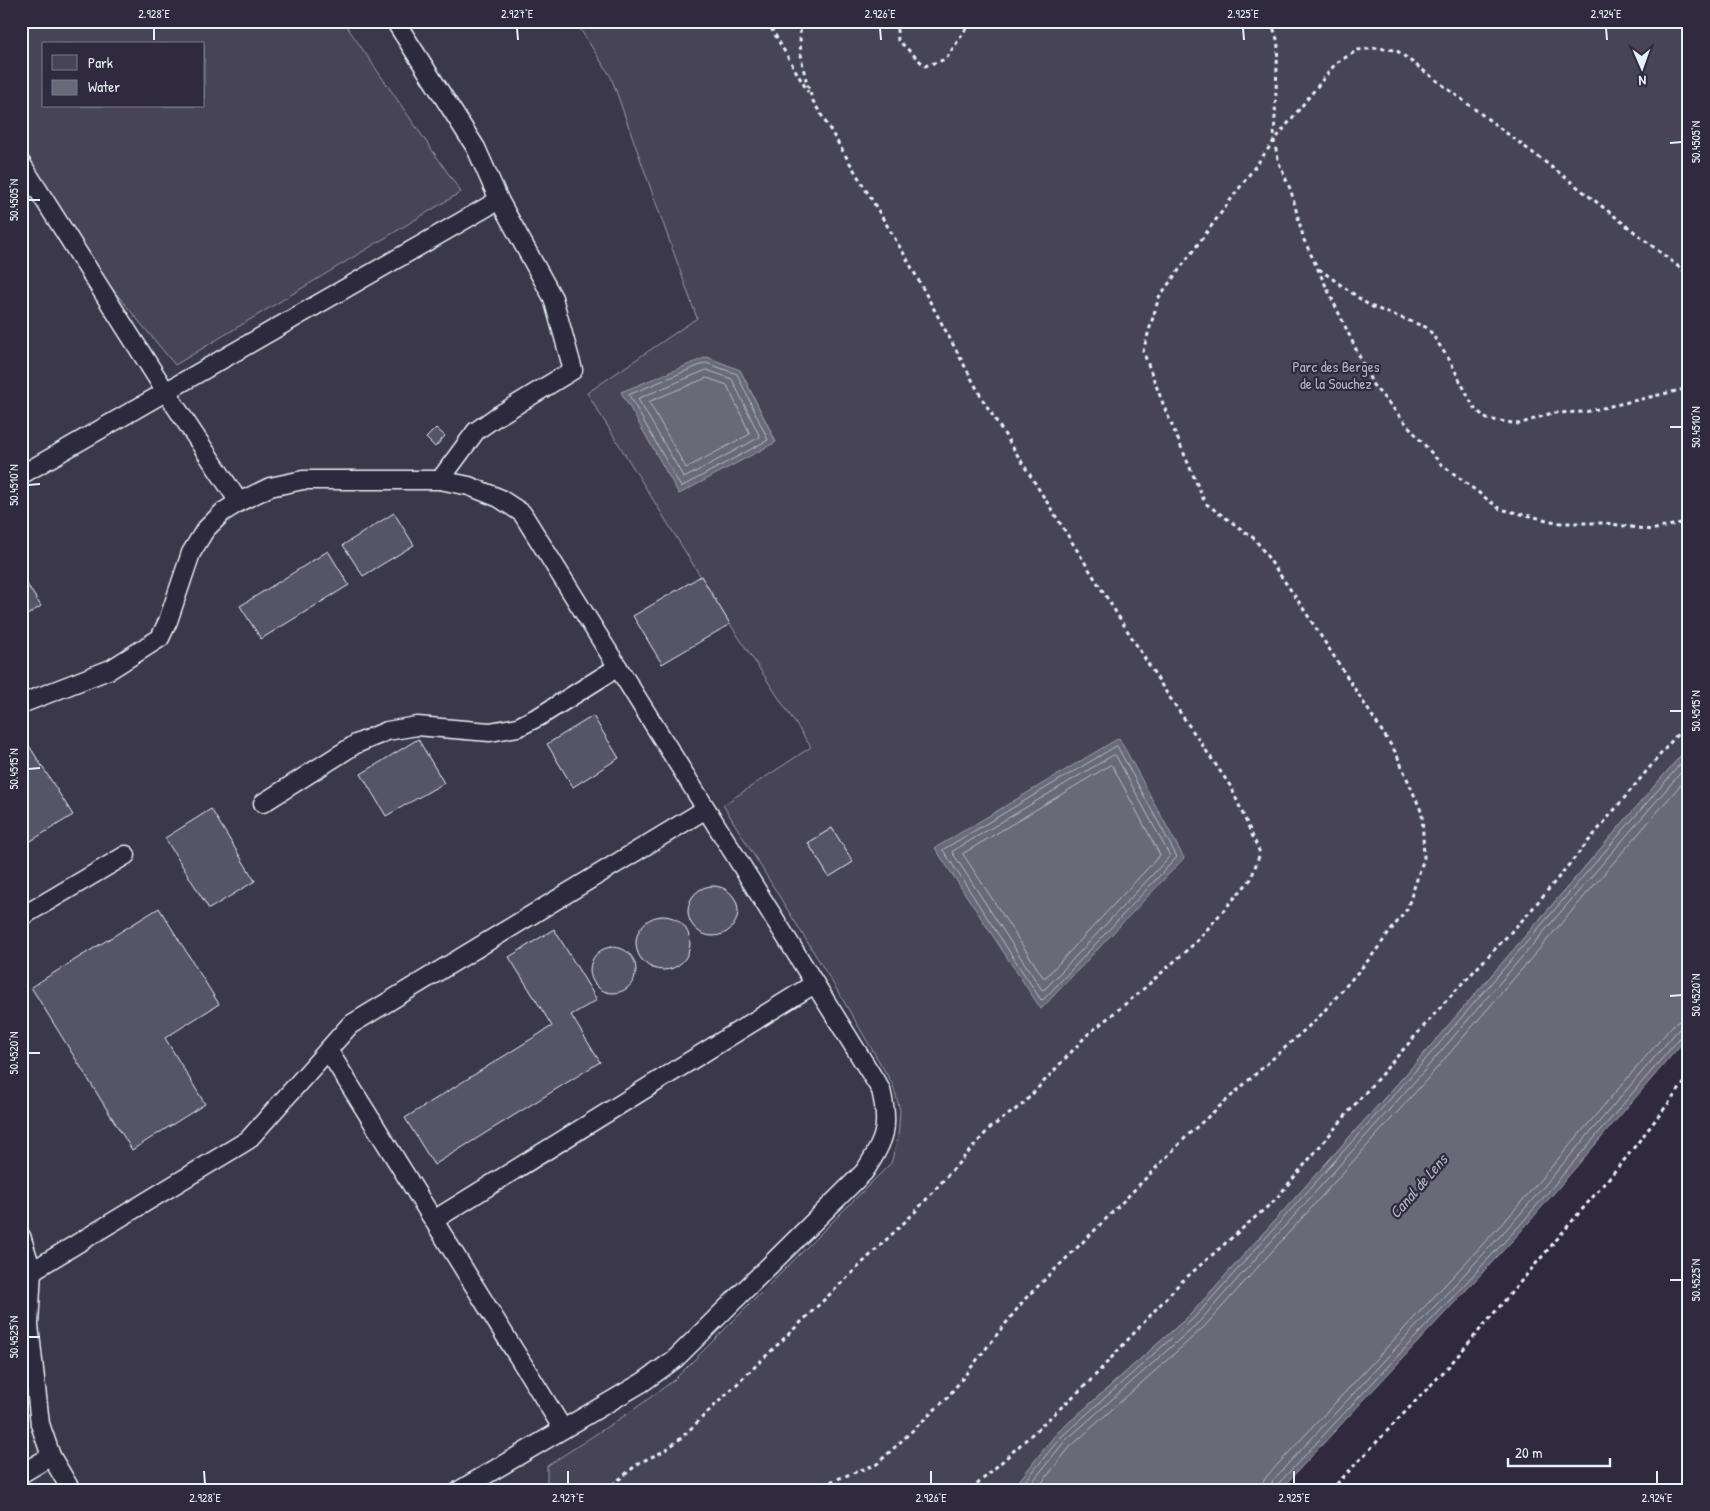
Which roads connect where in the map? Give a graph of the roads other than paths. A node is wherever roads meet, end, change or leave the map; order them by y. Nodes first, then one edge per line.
1 (395, 21) edge
2 (21, 163) edge
3 (499, 200) junction
4 (166, 392) junction
5 (21, 475) edge
6 (440, 480) junction
7 (239, 502) junction
8 (618, 668) junction
9 (21, 704) edge
10 (263, 803) dead end
11 (706, 809) junction
12 (126, 855) dead end
13 (21, 917) edge
14 (814, 984) junction
15 (328, 1050) junction
16 (434, 1220) junction
17 (21, 1236) edge
18 (32, 1271) junction
19 (563, 1429) junction
20 (51, 1456) junction
21 (21, 1474) edge
22 (71, 1490) edge
23 (460, 1490) edge

1 - 3 lane
2 - 4 lane
3 - 4 lane
3 - 6 lane
4 - 5 lane
4 - 7 lane
6 - 7 lane
6 - 8 lane
7 - 9 lane
8 - 10 lane
8 - 11 lane
11 - 14 lane
11 - 15 lane
12 - 13 lane
14 - 16 lane
14 - 19 lane
15 - 16 lane
15 - 18 lane
16 - 19 lane
17 - 18 lane
18 - 20 lane
19 - 23 lane
20 - 21 lane
20 - 22 lane

